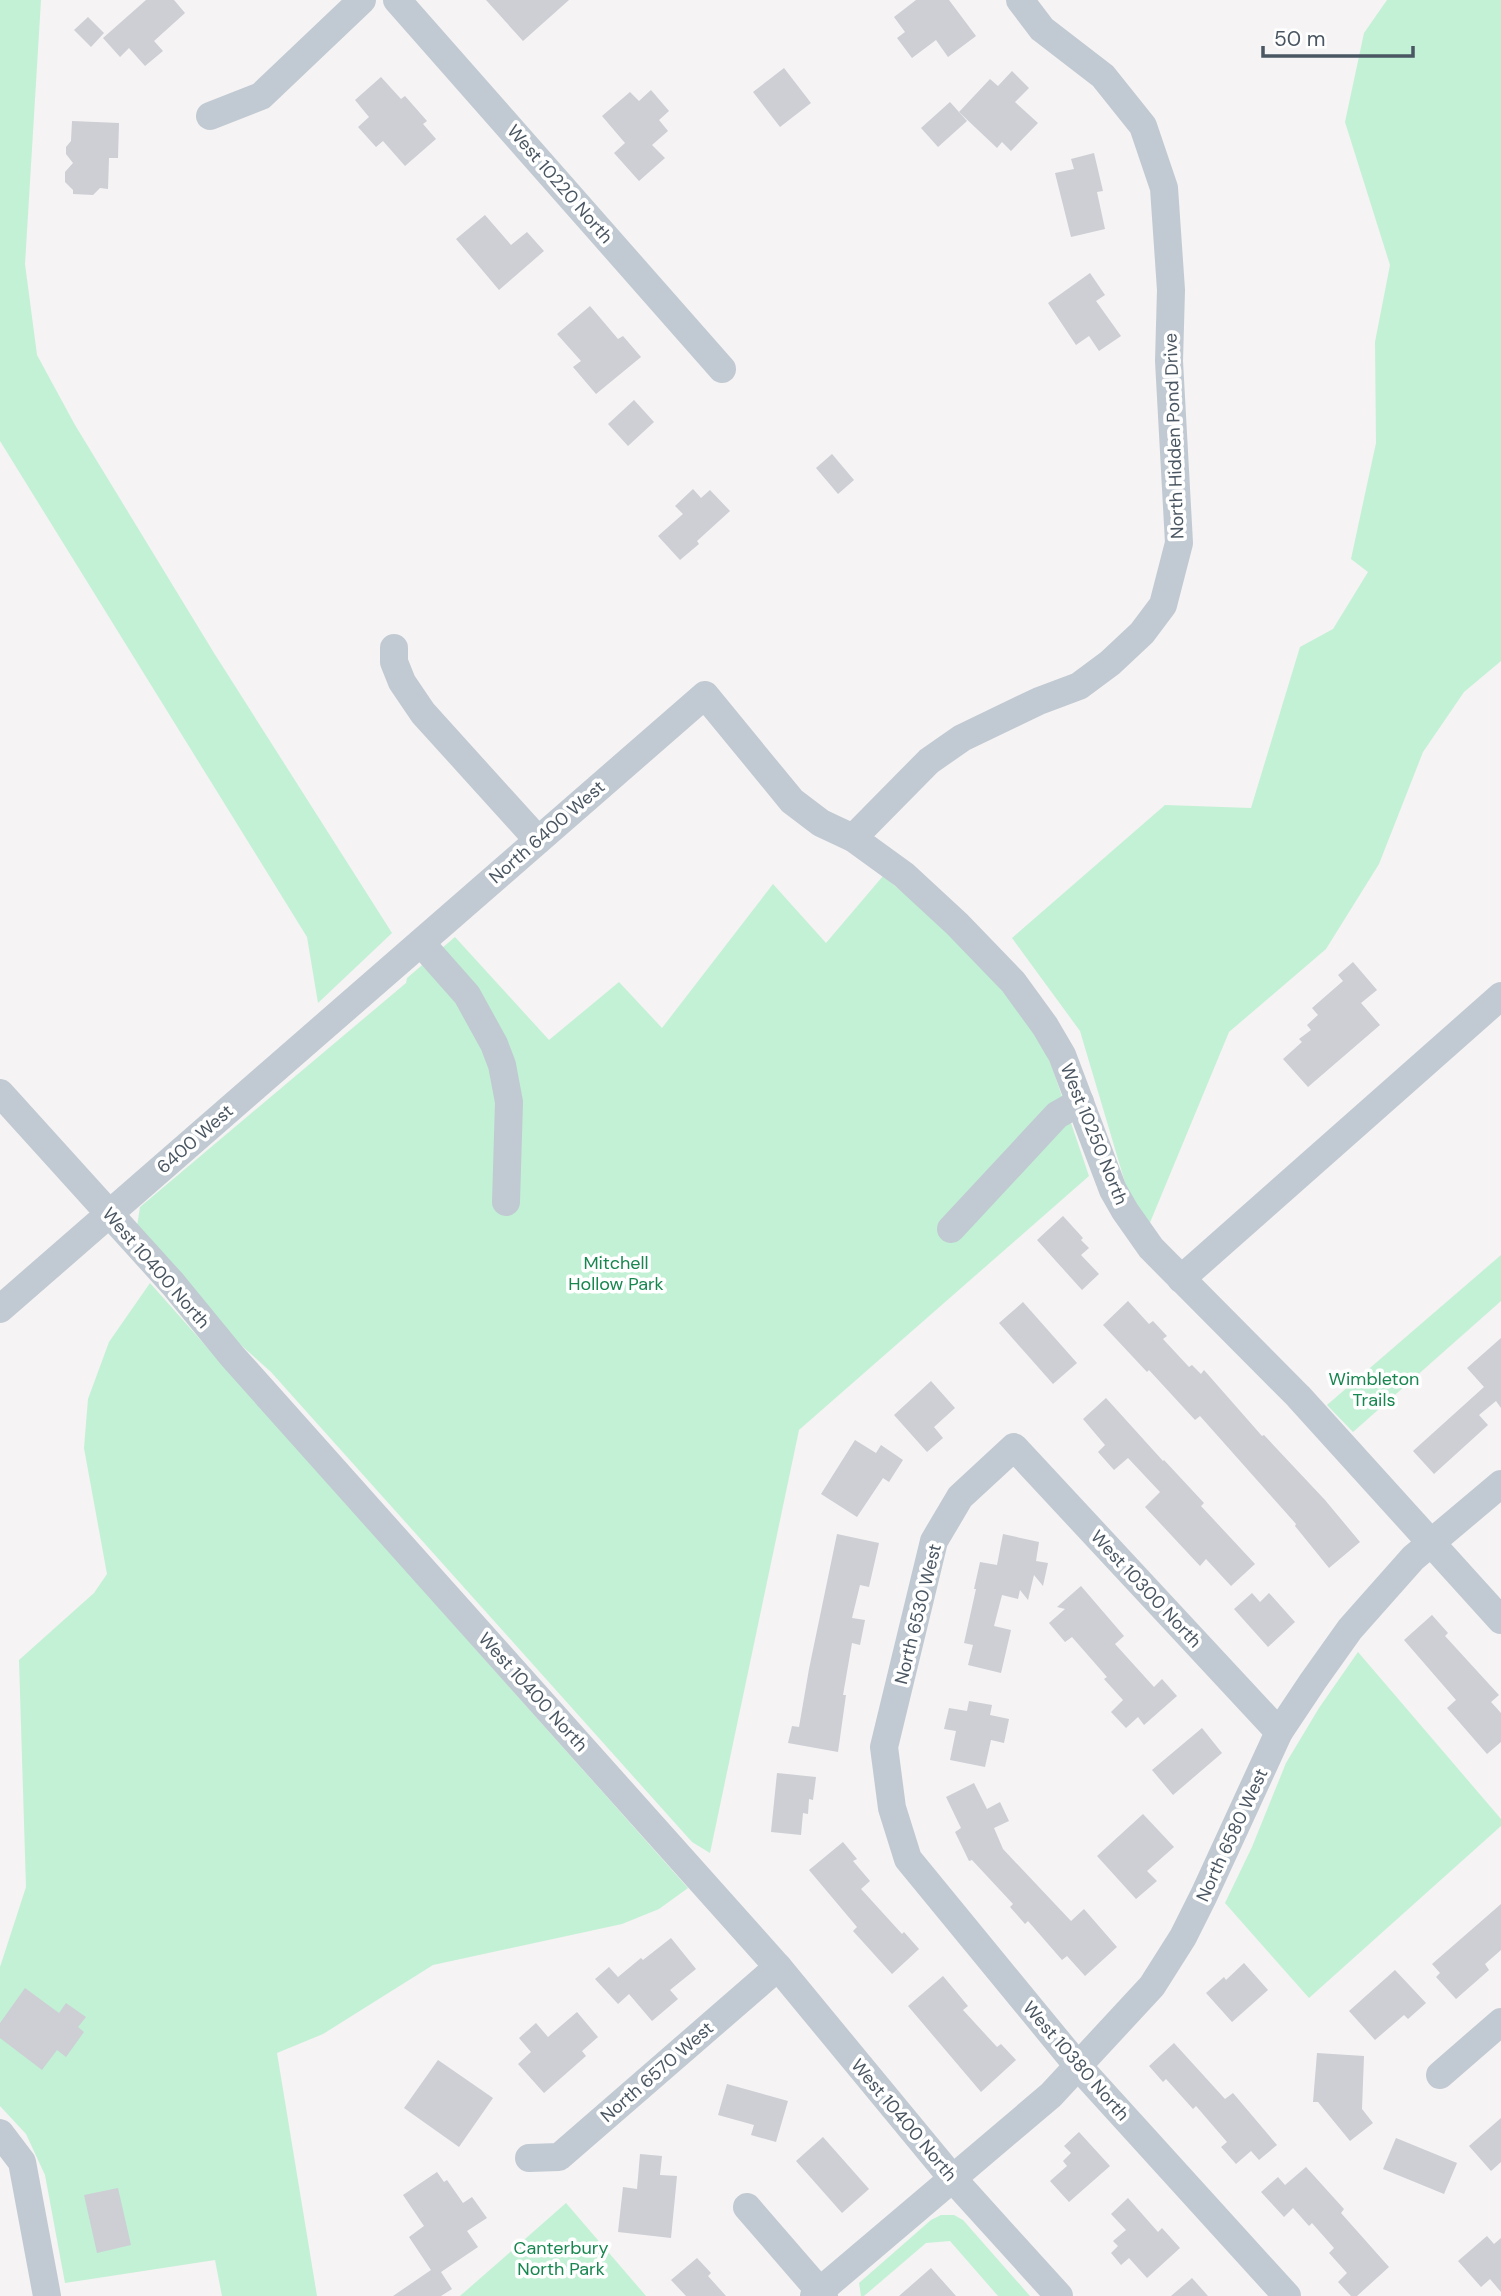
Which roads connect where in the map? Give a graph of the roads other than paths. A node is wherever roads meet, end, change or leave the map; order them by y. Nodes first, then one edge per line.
1 (362, 0) edge
2 (397, 0) edge
3 (1020, 0) edge
4 (210, 116) dead end
5 (722, 369) dead end
6 (394, 648) dead end
7 (705, 695) joint
8 (853, 838) junction
9 (538, 840) junction
10 (421, 943) junction
11 (390, 969) joint
12 (1501, 996) edge
13 (0, 1093) edge
14 (1080, 1102) junction
15 (506, 1202) dead end
16 (110, 1214) junction
17 (951, 1229) dead end
18 (1181, 1279) junction
19 (0, 1309) edge
20 (1014, 1447) joint
21 (1501, 1484) edge
22 (1431, 1541) junction
23 (1501, 1620) edge
24 (1279, 1732) junction
25 (892, 1808) joint
26 (778, 1966) junction
27 (1501, 2022) edge
28 (1078, 2066) junction
29 (1440, 2075) dead end
30 (0, 2133) edge
31 (529, 2158) dead end
32 (953, 2179) junction
33 (747, 2207) dead end
34 (819, 2294) edge
35 (47, 2296) edge
36 (1059, 2296) edge
37 (1287, 2296) edge

1 - 4 street
2 - 5 street, West 10220 North
3 - 8 street, North Hidden Pond Drive
6 - 9 street
7 - 8 street, West 10250 North
7 - 9 street, North 6400 West
8 - 14 street, West 10250 North
9 - 10 street, North 6400 West
10 - 11 street, North 6400 West
10 - 15 street
11 - 16 street, 6400 West
12 - 18 street
13 - 16 street, West 10400 North
14 - 17 street
14 - 18 street, West 10250 North
16 - 19 street, 6400 West
16 - 26 street, West 10400 North
18 - 22 street, West 10250 North
20 - 24 street, West 10300 North
20 - 25 street, North 6530 West
21 - 22 street, North 6580 West
22 - 23 street, West 10250 North
22 - 24 street, North 6580 West
24 - 28 street, North 6580 West
25 - 28 street, West 10380 North
26 - 31 street, North 6570 West
26 - 32 street, West 10400 North
27 - 29 street
28 - 32 street, North 6580 West
28 - 37 street, West 10380 North
30 - 35 street
32 - 34 street, North 6580 West
32 - 36 street, West 10400 North
33 - 34 street

